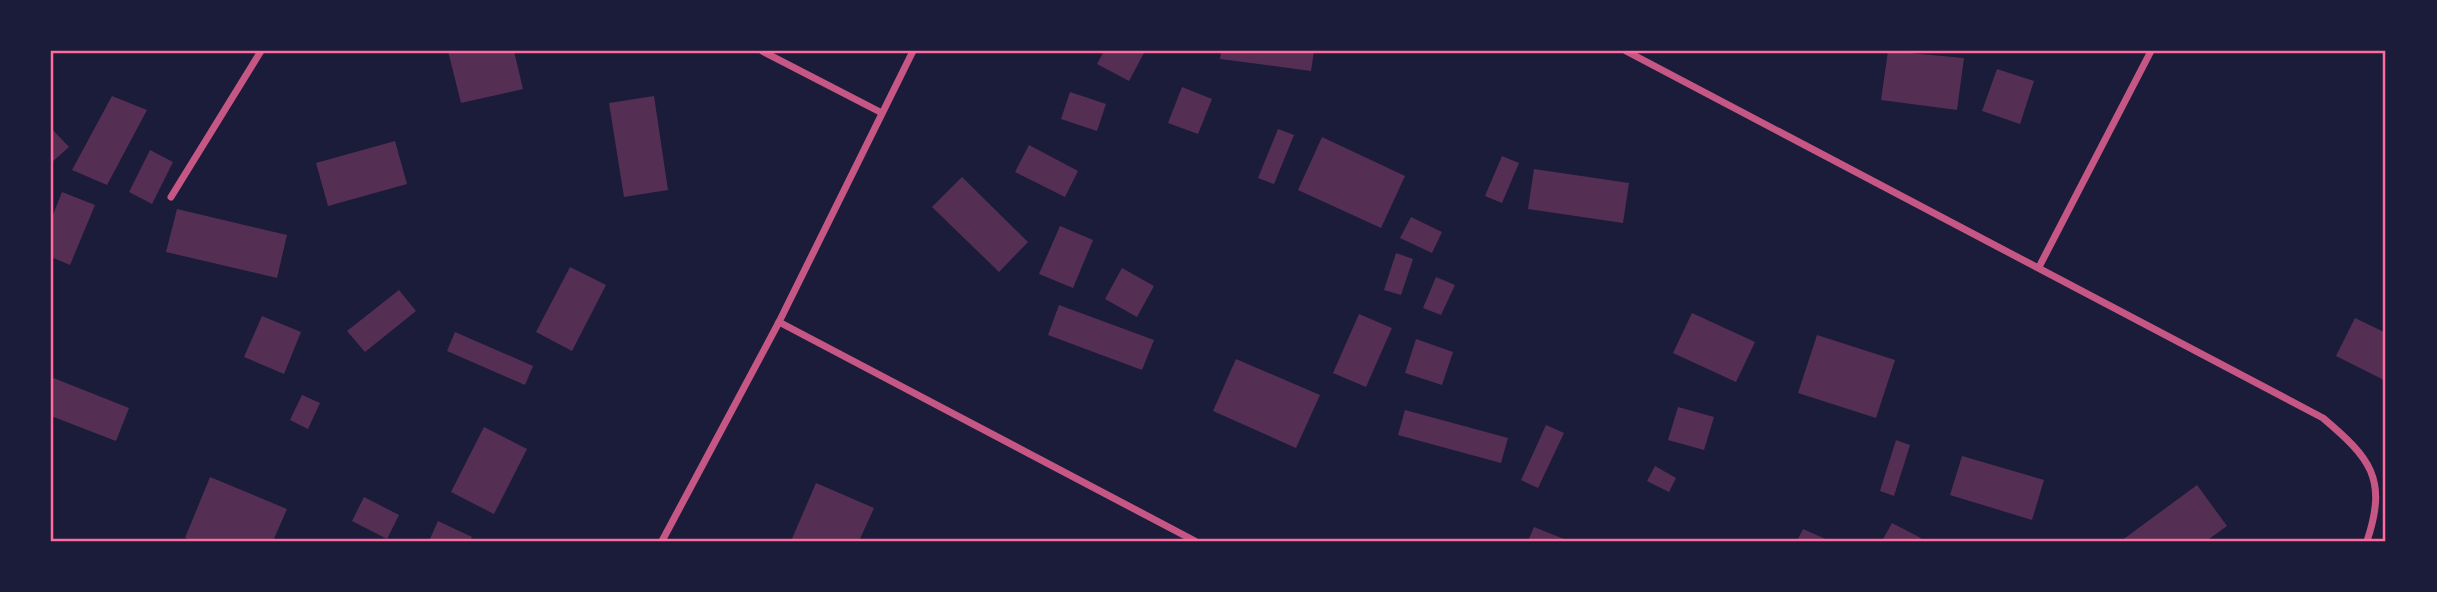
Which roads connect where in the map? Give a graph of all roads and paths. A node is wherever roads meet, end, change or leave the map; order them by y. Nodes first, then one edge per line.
1 (261, 51) edge
2 (762, 51) edge
3 (913, 51) edge
4 (1626, 51) edge
5 (2151, 51) edge
6 (881, 113) junction
7 (171, 197) dead end
8 (2039, 267) junction
9 (779, 322) junction
10 (662, 541) edge
11 (1195, 541) edge
12 (2367, 541) edge

1 - 7 street
2 - 6 street
3 - 6 street
4 - 8 street
5 - 8 street
6 - 9 street
8 - 12 street
9 - 10 street
9 - 11 street

